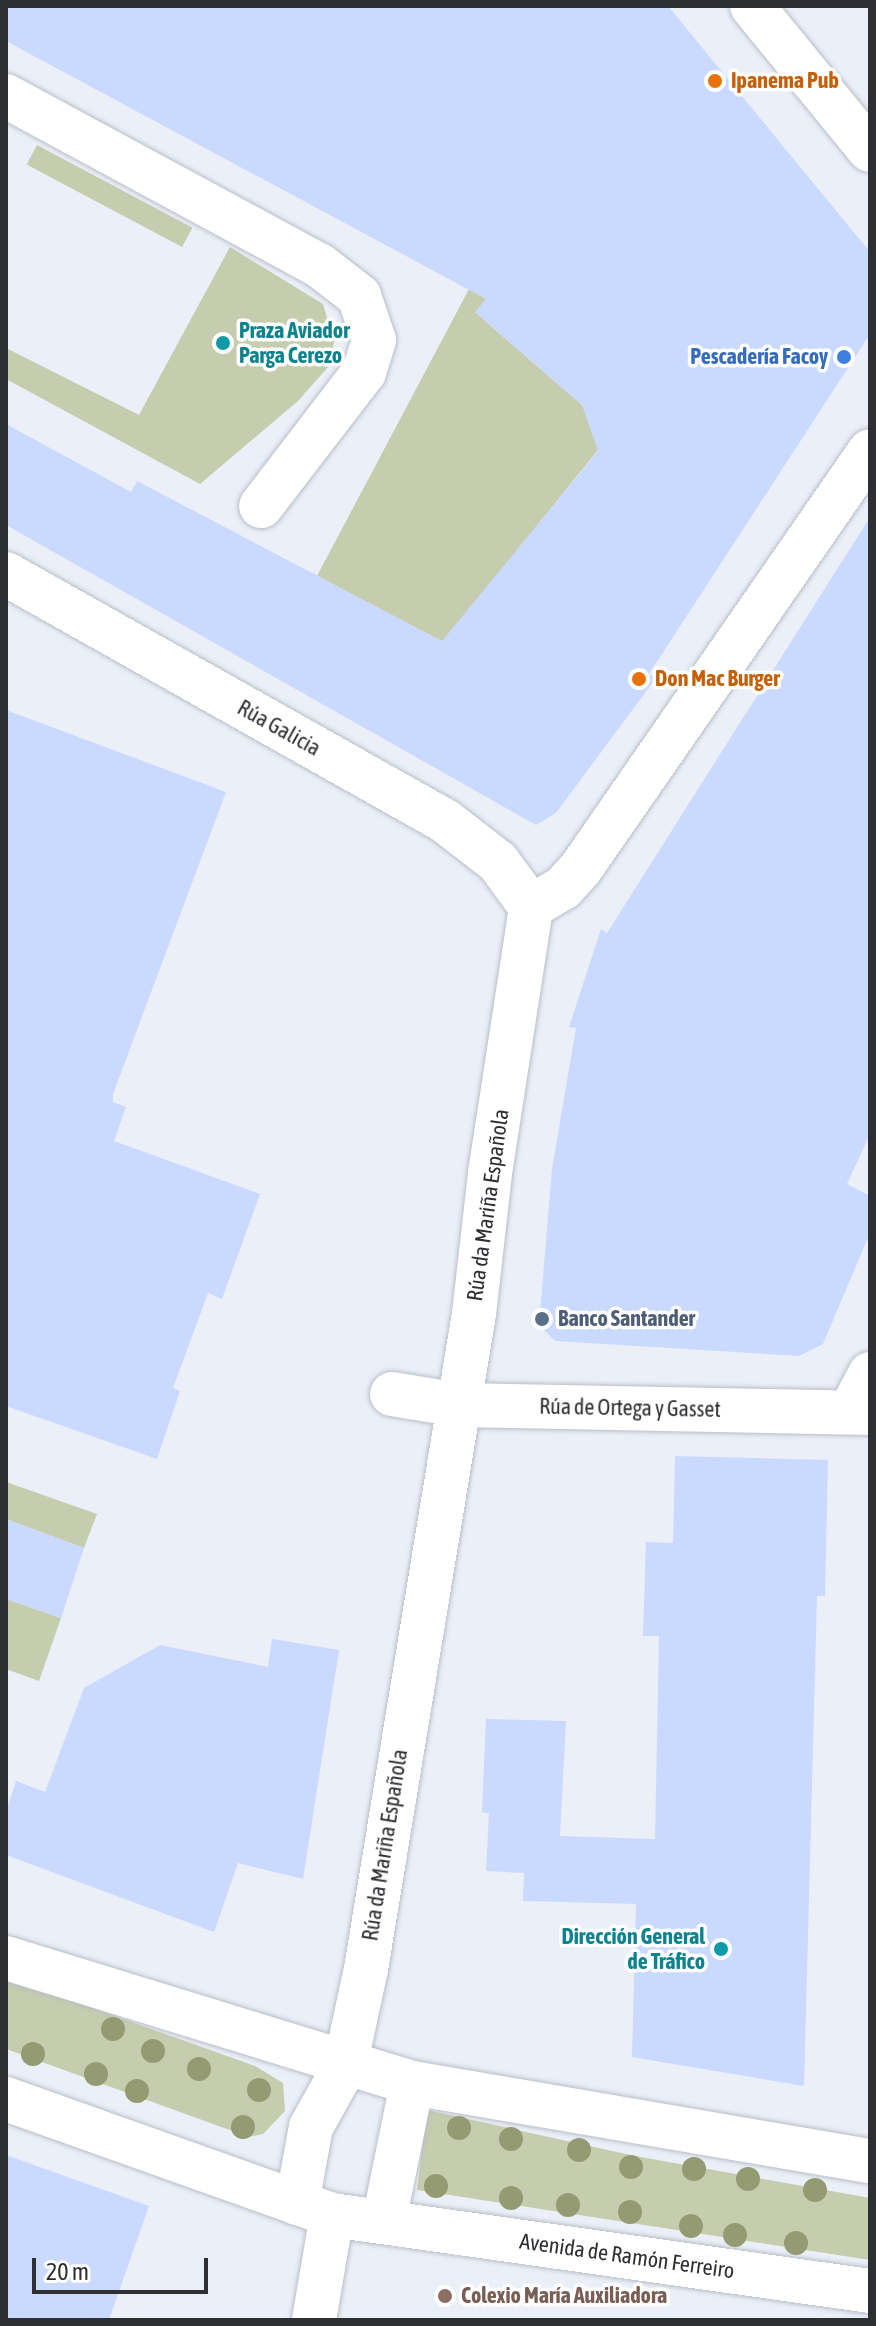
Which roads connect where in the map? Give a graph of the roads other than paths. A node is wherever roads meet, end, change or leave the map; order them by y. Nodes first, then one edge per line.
1 (752, 6) edge
2 (6, 96) edge
3 (870, 150) edge
4 (870, 451) edge
5 (261, 506) dead end
6 (6, 574) edge
7 (531, 907) junction
8 (870, 1374) edge
9 (392, 1394) dead end
10 (459, 1405) junction
11 (860, 1413) edge
12 (6, 1958) edge
13 (345, 2066) junction
14 (412, 2083) junction
15 (6, 2099) edge
16 (870, 2161) edge
17 (315, 2209) junction
18 (384, 2221) junction
19 (870, 2291) edge
20 (314, 2320) edge

1 - 3 street
2 - 5 street
4 - 7 street
6 - 7 street, Rúa Galicia
7 - 10 street, Rúa da Mariña Española
8 - 11 street
9 - 10 street, Rúa de Ortega y Gasset
10 - 11 street, Rúa de Ortega y Gasset
10 - 13 street, Rúa da Mariña Española
12 - 13 street
13 - 14 street
13 - 17 street
14 - 16 street
14 - 18 street
15 - 17 street, Avenida de Ramón Ferreiro
17 - 18 street, Avenida de Ramón Ferreiro
17 - 20 street
18 - 19 street, Avenida de Ramón Ferreiro

